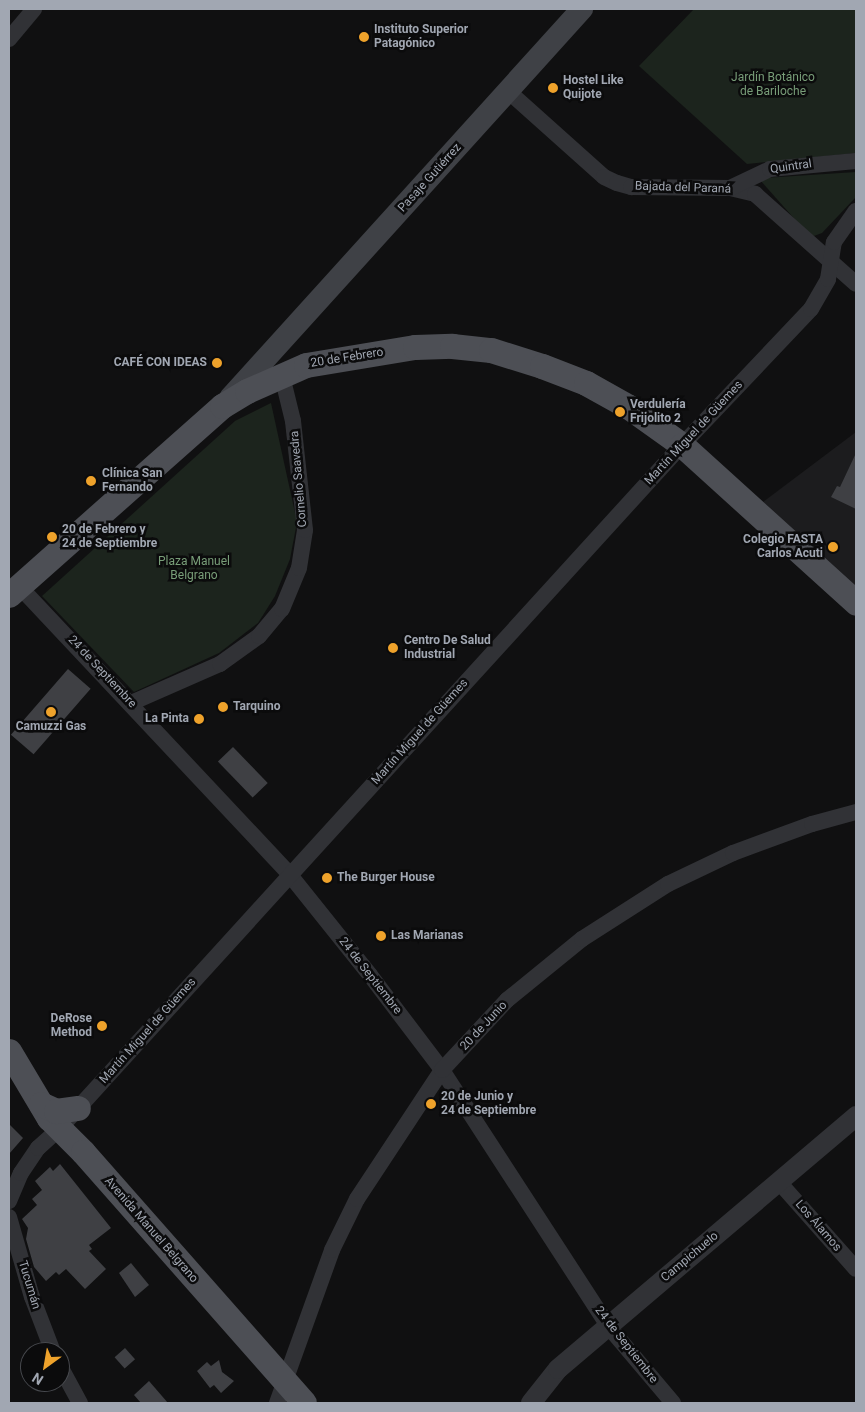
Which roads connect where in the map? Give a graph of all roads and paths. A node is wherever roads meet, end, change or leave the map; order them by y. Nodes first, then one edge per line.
1 (34, 9) edge
2 (582, 9) edge
3 (9, 39) edge
4 (509, 92) junction
5 (856, 162) edge
6 (730, 188) junction
7 (856, 211) edge
8 (829, 263) junction
9 (856, 284) edge
10 (277, 347) junction
11 (282, 376) junction
12 (222, 406) junction
13 (682, 445) junction
14 (14, 590) edge
15 (856, 604) edge
16 (131, 703) junction
17 (856, 812) edge
18 (290, 875) junction
19 (9, 1050) edge
20 (442, 1070) junction
21 (41, 1104) junction
22 (78, 1108) junction
23 (856, 1116) edge
24 (60, 1128) junction
25 (779, 1182) junction
26 (9, 1201) edge
27 (9, 1217) edge
28 (856, 1269) edge
29 (608, 1326) junction
30 (49, 1342) edge
31 (70, 1384) edge
32 (281, 1392) edge
33 (80, 1403) edge
34 (304, 1403) edge
35 (531, 1403) edge
36 (673, 1403) edge

1 - 3 street
2 - 4 main road, Pasaje Gutiérrez
4 - 6 street, Bajada del Paraná
4 - 10 main road, Pasaje Gutiérrez
5 - 6 street, Quintral
6 - 8 street, Bajada del Paraná
7 - 8 street
8 - 9 street, Bajada del Paraná
8 - 13 street, Martín Miguel de Güemes
10 - 11 main road
10 - 12 main road, Pasaje Gutiérrez
11 - 12 main road, 20 de Febrero
11 - 13 main road, 20 de Febrero
11 - 16 street, Cornelio Saavedra
12 - 14 main road, 20 de Febrero
13 - 15 main road, 20 de Febrero
13 - 18 street, Martín Miguel de Güemes
14 - 16 street, 24 de Septiembre
16 - 18 street, 24 de Septiembre
17 - 20 street, 20 de Junio
18 - 20 street, 24 de Septiembre
18 - 22 street, Martín Miguel de Güemes
19 - 21 main road, Avenida Manuel Belgrano
20 - 29 street, 24 de Septiembre
20 - 32 street, 20 de Junio
21 - 22 main road
21 - 24 main road, Avenida Manuel Belgrano
22 - 24 street, Martín Miguel de Güemes
23 - 25 street, Campichuelo
24 - 26 street, Martín Miguel de Güemes
24 - 32 main road, Avenida Manuel Belgrano
25 - 28 street, Los Álamos
25 - 29 street, Campichuelo
27 - 30 street, Tucumán
29 - 35 street, Campichuelo
29 - 36 street, 24 de Septiembre
31 - 33 street
32 - 34 main road, Avenida Manuel Belgrano

